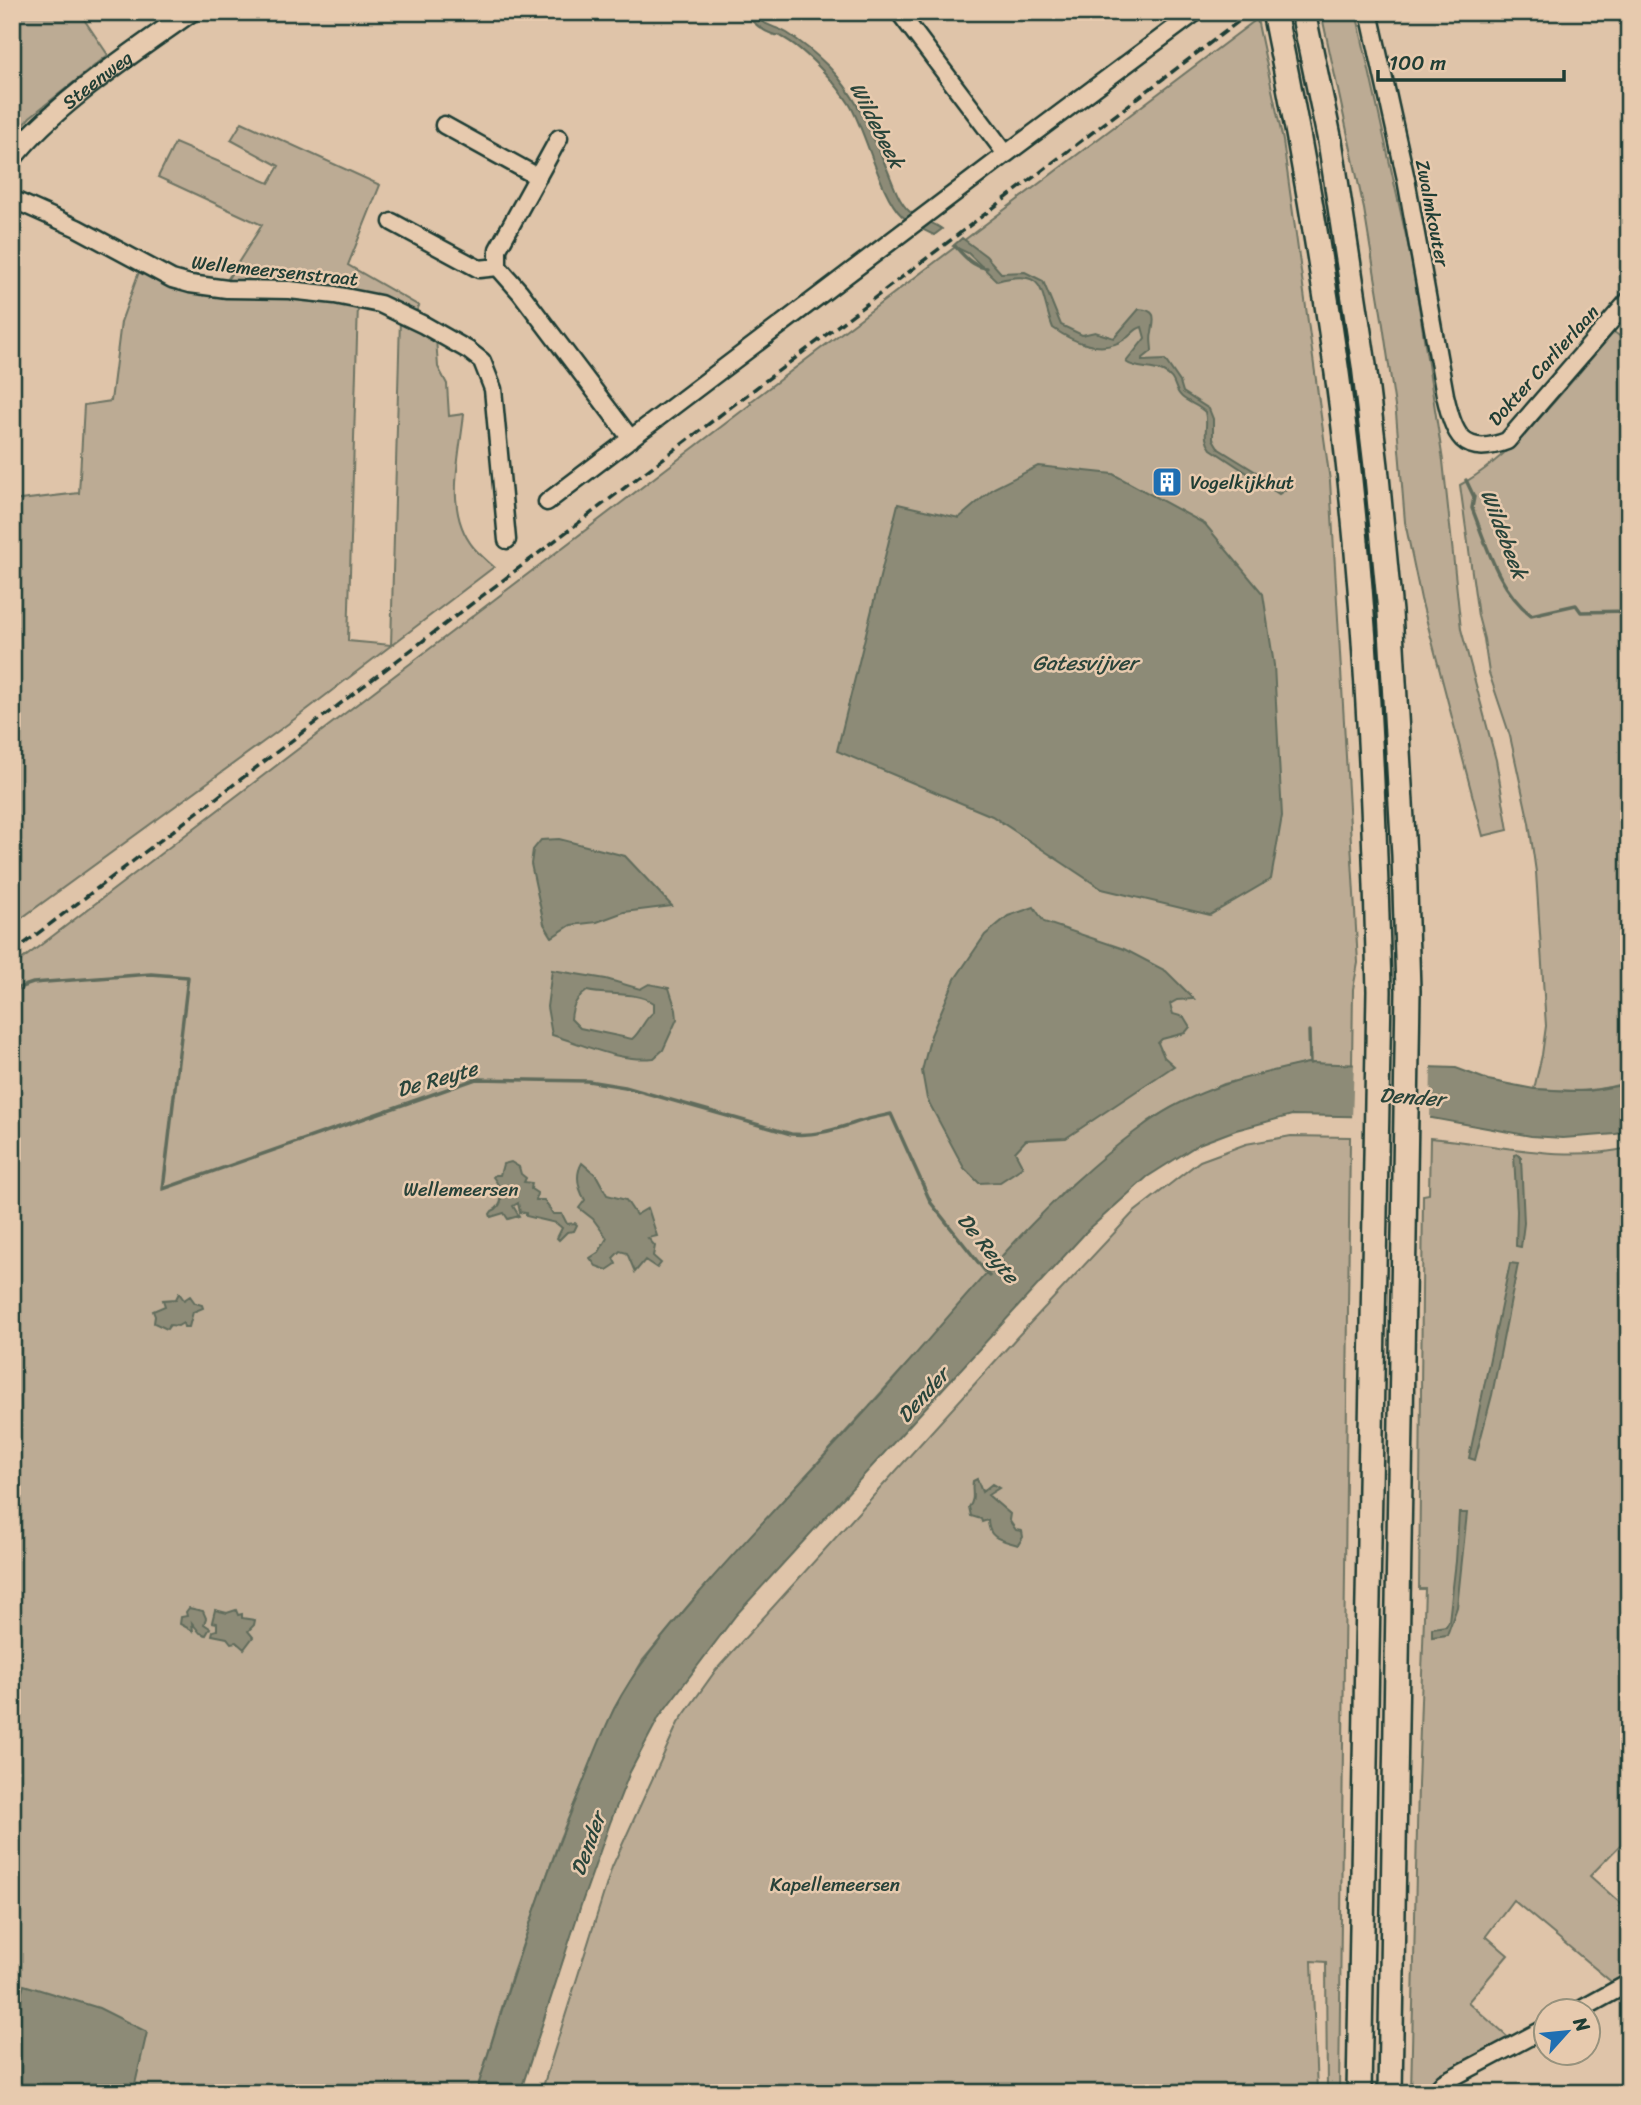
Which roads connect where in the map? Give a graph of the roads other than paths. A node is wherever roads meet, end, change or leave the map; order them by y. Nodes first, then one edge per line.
1 (190, 12) edge
2 (899, 12) edge
3 (1196, 12) edge
4 (1303, 12) edge
5 (1369, 12) edge
6 (1276, 21) edge
7 (444, 125) dead end
8 (559, 138) dead end
9 (1006, 154) junction
10 (12, 158) edge
11 (538, 177) junction
12 (12, 199) edge
13 (392, 222) dead end
14 (498, 267) junction
15 (1629, 300) edge
16 (1451, 424) joint
17 (631, 439) junction
18 (547, 502) dead end
19 (507, 540) dead end
20 (1629, 1983) edge
21 (1602, 1998) edge
22 (1532, 2035) edge
23 (1359, 2093) edge
24 (1390, 2093) edge
25 (1434, 2093) edge

1 - 10 main road, Steenweg
2 - 9 street
3 - 9 street
4 - 24 highway
5 - 16 street, Zwalmkouter
6 - 23 highway
7 - 11 street
8 - 11 street
9 - 17 street
11 - 14 street
12 - 19 street, Wellemeersenstraat
13 - 14 street
14 - 17 street
15 - 16 street, Dokter Carlierlaan
17 - 18 street
20 - 21 street
22 - 25 street

